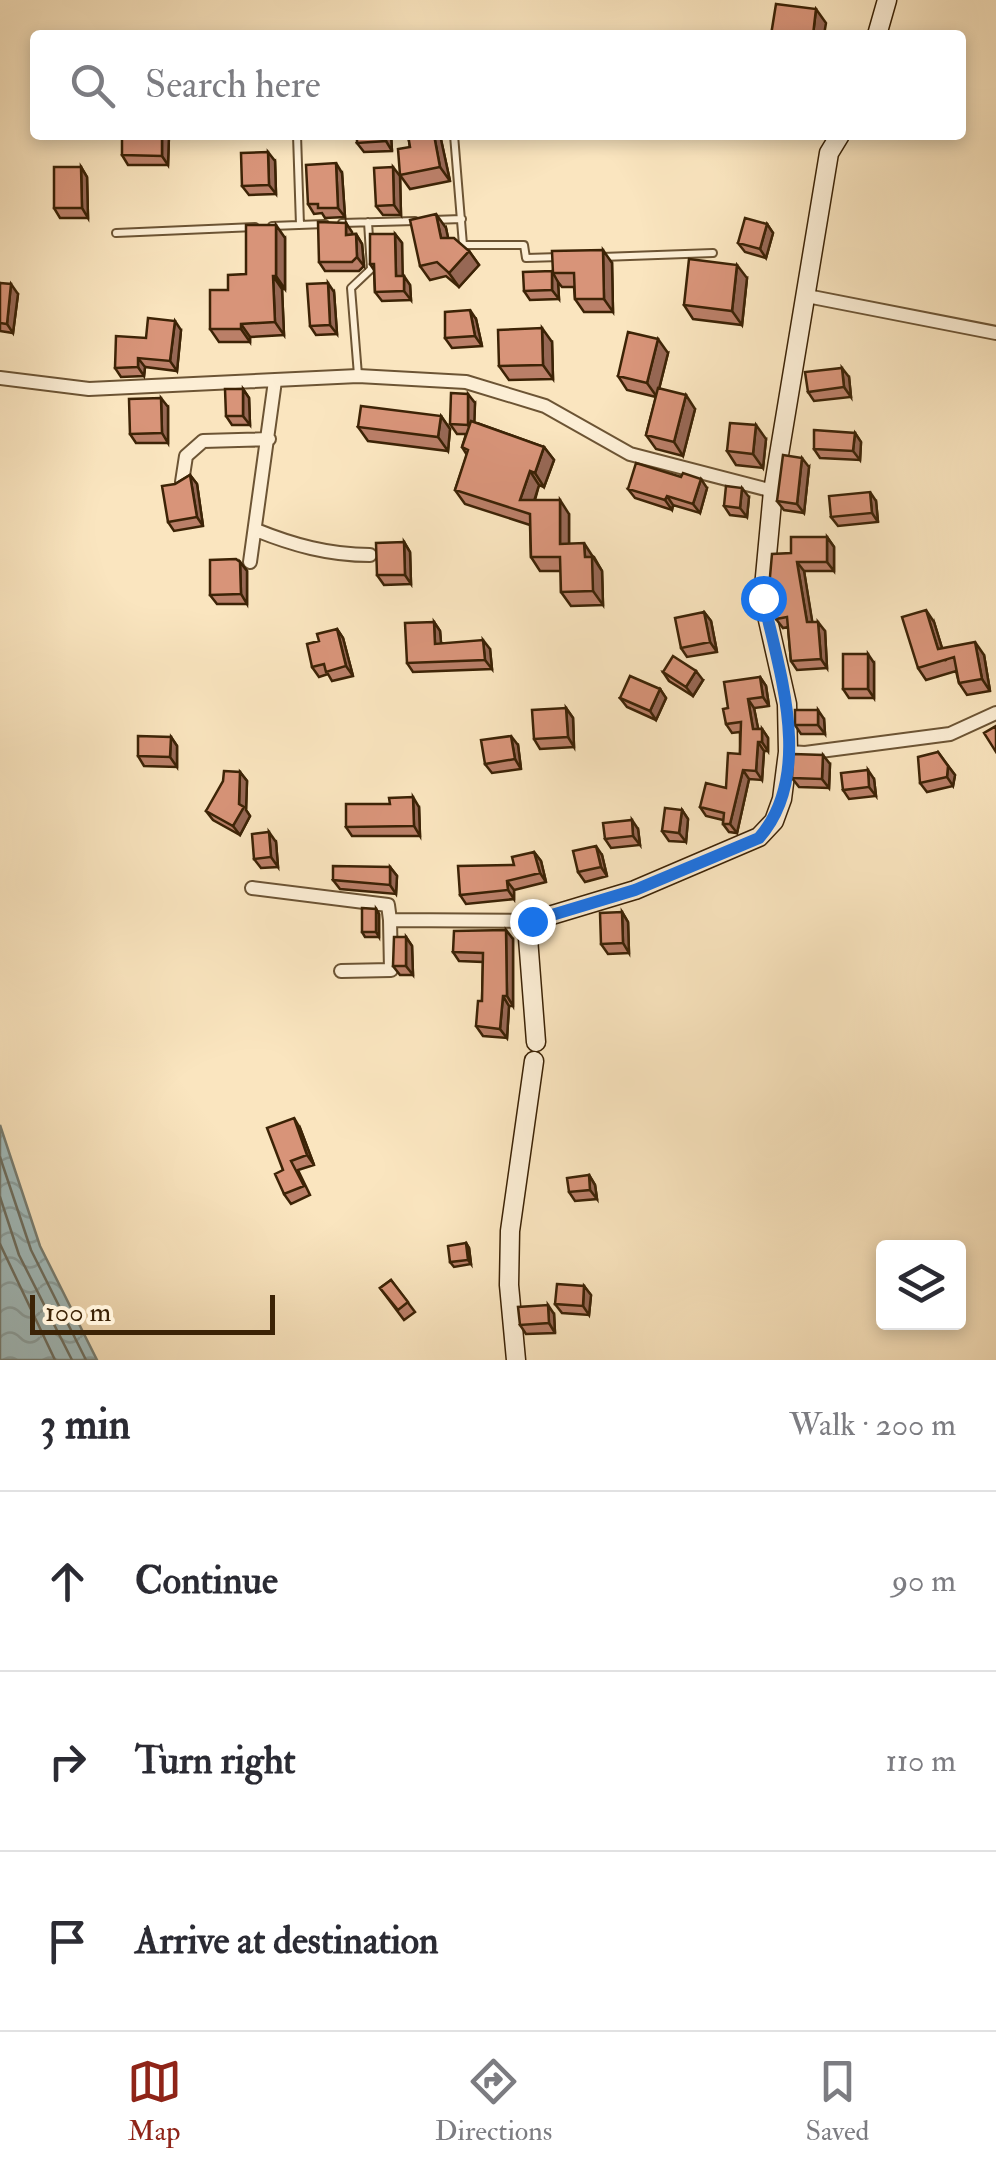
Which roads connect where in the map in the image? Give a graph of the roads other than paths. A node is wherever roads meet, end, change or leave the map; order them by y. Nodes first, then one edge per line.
1 (887, 0) edge
2 (878, 30) edge
3 (297, 140) edge
4 (454, 140) edge
5 (837, 140) edge
6 (462, 219) junction
7 (368, 222) junction
8 (300, 225) junction
9 (116, 232) dead end
10 (714, 254) dead end
11 (598, 256) edge
12 (564, 257) edge
13 (807, 296) junction
14 (996, 333) edge
15 (358, 376) junction
16 (0, 378) edge
17 (275, 382) junction
18 (269, 438) junction
19 (182, 482) edge
20 (772, 491) junction
21 (256, 530) junction
22 (370, 555) dead end
23 (250, 562) dead end
24 (996, 713) edge
25 (788, 752) junction
26 (252, 888) dead end
27 (390, 920) junction
28 (532, 921) junction
29 (341, 971) dead end
30 (516, 1360) edge

1 - 2 main road
3 - 8 lane
4 - 6 lane
5 - 13 main road
6 - 7 lane
6 - 12 lane
7 - 8 lane
7 - 15 lane
8 - 9 lane
10 - 11 lane
13 - 14 street
13 - 20 main road
15 - 17 street
15 - 20 street
16 - 17 street
17 - 18 street
18 - 19 street
18 - 21 street
20 - 25 main road
21 - 22 street
21 - 23 street
24 - 25 street
25 - 28 main road
26 - 27 street
27 - 28 street
27 - 29 street
28 - 30 main road

